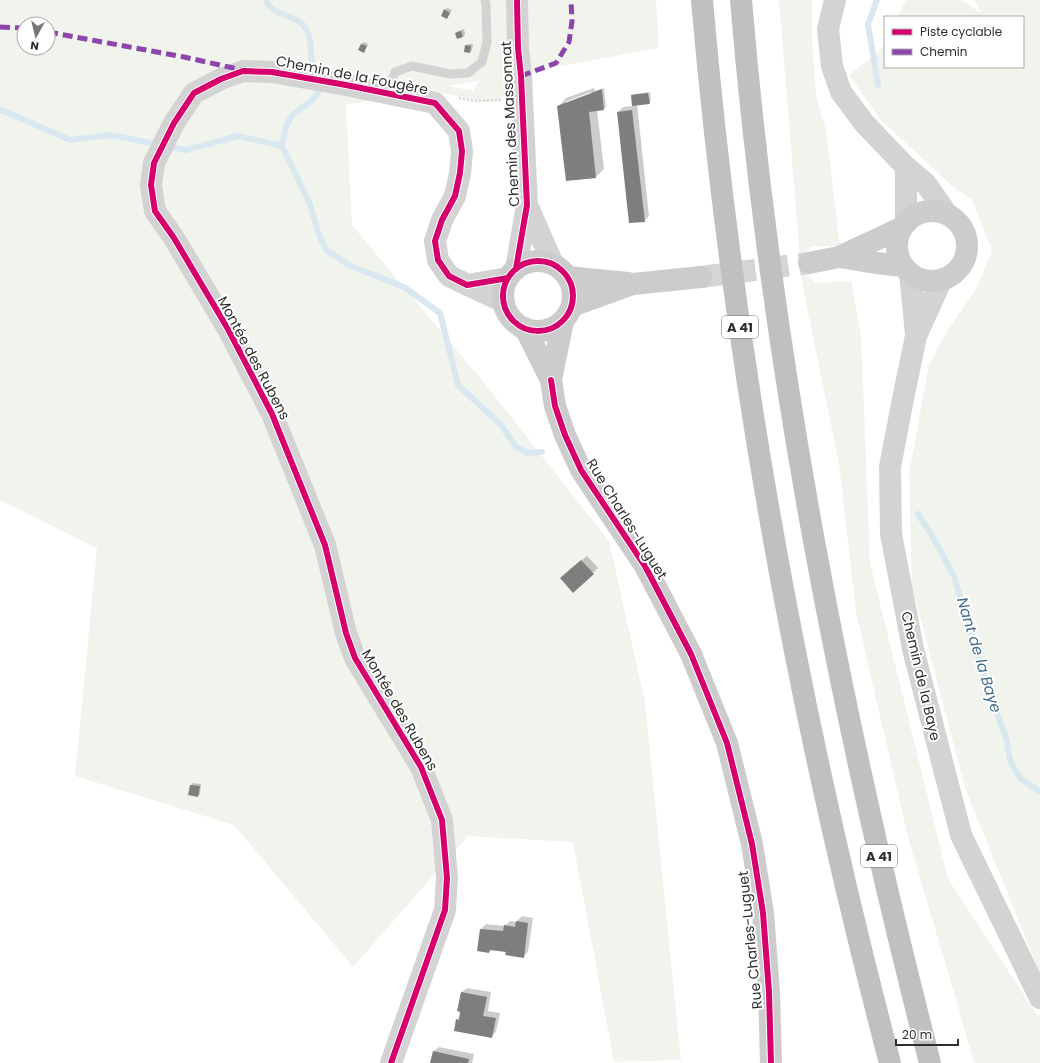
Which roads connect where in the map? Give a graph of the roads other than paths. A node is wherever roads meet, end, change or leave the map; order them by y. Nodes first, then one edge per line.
1 (485, 0) edge
2 (517, 0) edge
3 (702, 0) edge
4 (741, 0) edge
5 (835, 0) edge
6 (387, 93) junction
7 (154, 163) joint
8 (906, 167) junction
9 (527, 206) junction
10 (947, 214) junction
11 (904, 226) junction
12 (839, 257) junction
13 (809, 263) tunnel mouth
14 (906, 269) junction
15 (561, 271) junction
16 (512, 274) junction
17 (701, 277) tunnel mouth
18 (942, 279) junction
19 (633, 284) junction
20 (467, 285) junction
21 (504, 302) junction
22 (567, 314) junction
23 (525, 328) junction
24 (916, 336) junction
25 (551, 380) junction
26 (1040, 998) edge
27 (391, 1063) edge
28 (771, 1063) edge
29 (890, 1063) edge
30 (930, 1063) edge

1 - 6 lane
2 - 9 street, Chemin des Massonnat
3 - 29 highway, A 41
4 - 30 highway, A 41
5 - 8 street
6 - 7 street, Chemin de la Fougère
6 - 20 street, Chemin de la Fougère
7 - 27 street, Montée des Rubens
8 - 10 street
8 - 11 street
9 - 15 street, Chemin des Massonnat
9 - 16 street, Chemin des Massonnat
10 - 11 main road
10 - 18 main road
11 - 12 main road
11 - 14 main road
12 - 13 main road
12 - 14 main road
14 - 18 main road
14 - 24 street, Chemin de la Baye
15 - 16 main road
15 - 19 main road
15 - 22 main road
16 - 20 street
16 - 21 main road
17 - 19 main road
18 - 24 street, Chemin de la Baye
19 - 22 main road
20 - 21 street, Chemin de la Fougère
21 - 23 main road
22 - 23 main road
22 - 25 main road, Rue Charles-Luguet
23 - 25 main road, Rue Charles-Luguet
24 - 26 street, Chemin de la Baye
25 - 28 main road, Rue Charles-Luguet

